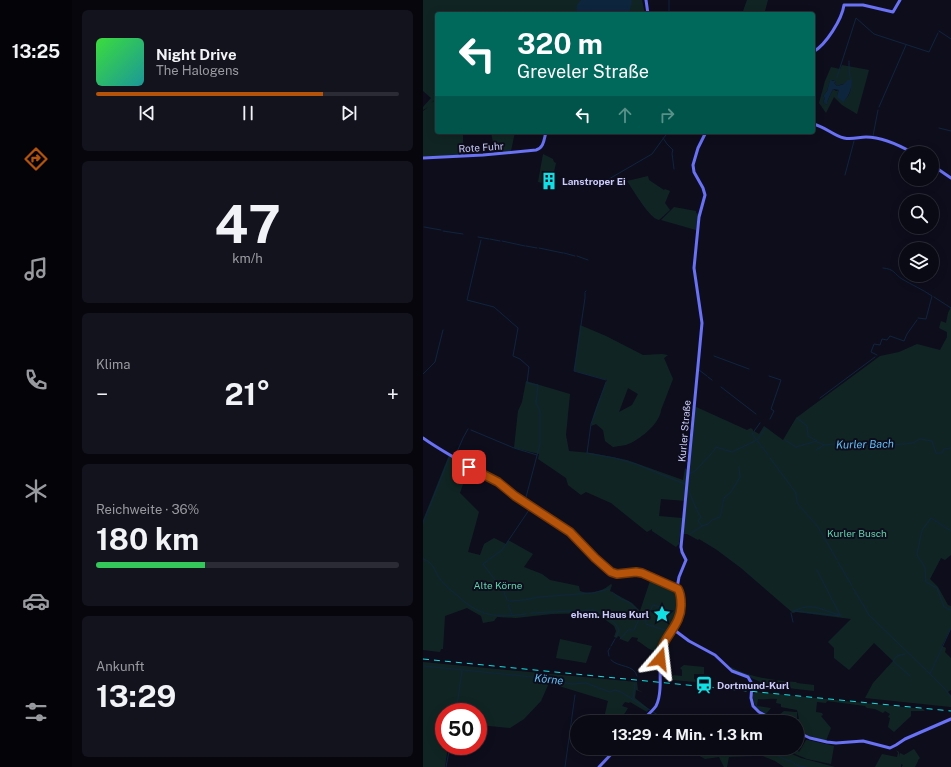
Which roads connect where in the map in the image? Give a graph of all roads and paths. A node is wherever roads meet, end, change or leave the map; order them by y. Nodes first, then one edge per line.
1 (646, 0) edge
2 (901, 0) edge
3 (648, 12) edge
4 (815, 51) edge
5 (815, 124) edge
6 (545, 134) edge
7 (705, 134) edge
8 (899, 146) edge
9 (423, 158) edge
10 (939, 170) edge
11 (951, 178) edge
12 (423, 438) edge
13 (677, 588) junction
14 (673, 629) junction
15 (647, 715) edge
16 (765, 715) edge
17 (951, 719) edge
18 (804, 736) edge
19 (610, 755) edge
20 (599, 767) edge

1 - 3 street
2 - 4 street
5 - 8 street
6 - 9 street, Rote Fuhr
7 - 13 street, Kurler Straße
10 - 11 street
12 - 13 street
13 - 14 street, Kurler Straße
14 - 15 street, Kurler Straße
14 - 16 street
17 - 18 street
19 - 20 street

